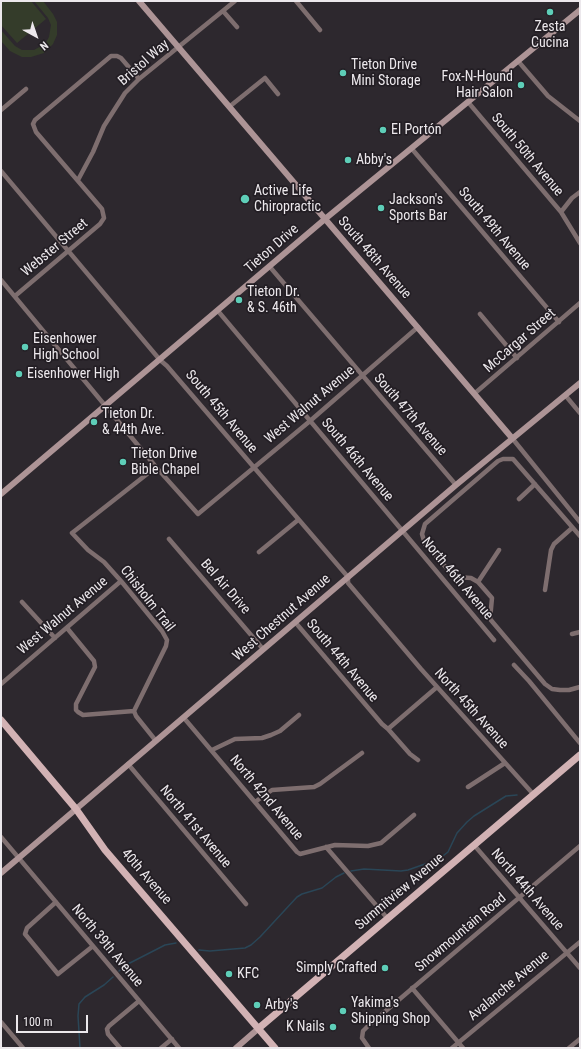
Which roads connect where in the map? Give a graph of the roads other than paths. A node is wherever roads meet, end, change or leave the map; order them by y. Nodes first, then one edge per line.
1 (139, 1) edge
2 (236, 1) edge
3 (296, 1) edge
4 (580, 10) edge
5 (223, 11) junction
6 (236, 27) dead end
7 (320, 30) dead end
8 (178, 47) junction
9 (518, 62) junction
10 (139, 79) junction
11 (26, 89) dead end
12 (278, 94) dead end
13 (468, 102) junction
14 (229, 107) junction
15 (1, 110) edge
16 (580, 121) edge
17 (412, 149) junction
18 (1, 171) edge
19 (78, 180) junction
20 (580, 192) edge
21 (561, 212) junction
22 (325, 220) junction
23 (580, 243) edge
24 (69, 250) junction
25 (270, 267) junction
26 (1, 280) edge
27 (15, 296) junction
28 (580, 303) edge
29 (218, 311) junction
30 (480, 314) dead end
31 (559, 322) junction
32 (418, 327) junction
33 (517, 358) junction
34 (160, 360) junction
35 (362, 376) junction
36 (580, 383) edge
37 (474, 394) junction
38 (565, 395) junction
39 (106, 406) junction
40 (580, 413) edge
41 (310, 421) junction
42 (512, 438) junction
43 (156, 466) junction
44 (253, 468) junction
45 (536, 484) junction
46 (456, 485) junction
47 (1, 494) edge
48 (519, 499) dead end
49 (298, 520) junction
50 (580, 522) edge
51 (572, 528) junction
52 (403, 532) junction
53 (580, 536) edge
54 (169, 540) dead end
55 (499, 550) dead end
56 (259, 552) dead end
57 (348, 577) junction
58 (121, 581) junction
59 (478, 582) junction
60 (545, 590) dead end
61 (22, 602) dead end
62 (295, 622) junction
63 (67, 628) junction
64 (580, 632) edge
65 (572, 634) dead end
66 (55, 638) junction
67 (494, 640) dead end
68 (263, 649) junction
69 (514, 665) dead end
70 (530, 667) junction
71 (421, 669) joint
72 (522, 674) junction
73 (1, 684) edge
74 (437, 687) junction
75 (580, 688) edge
76 (134, 711) junction
77 (299, 715) dead end
78 (184, 718) junction
79 (1, 720) edge
80 (388, 729) junction
81 (156, 741) junction
82 (580, 743) edge
83 (212, 750) junction
84 (362, 753) dead end
85 (580, 755) edge
86 (418, 760) dead end
87 (128, 764) junction
88 (505, 764) junction
89 (468, 787) dead end
90 (534, 796) junction
91 (255, 802) junction
92 (76, 808) junction
93 (414, 815) dead end
94 (1, 837) edge
95 (474, 845) junction
96 (580, 846) edge
97 (326, 847) junction
98 (19, 858) junction
99 (1, 873) edge
100 (520, 898) junction
101 (56, 902) junction
102 (246, 904) dead end
103 (388, 919) junction
104 (580, 942) edge
105 (93, 946) junction
106 (566, 953) junction
107 (580, 968) edge
108 (412, 988) junction
109 (139, 1001) junction
110 (1, 1022) edge
111 (259, 1028) junction
112 (172, 1039) junction
113 (580, 1039) edge
114 (458, 1043) junction
115 (23, 1048) edge
116 (120, 1048) edge
117 (161, 1048) edge
118 (179, 1048) edge
119 (236, 1048) edge
120 (275, 1048) edge
121 (370, 1048) edge
122 (452, 1048) edge
123 (462, 1048) edge
124 (569, 1048) edge

1 - 8 street, South 48th Avenue
2 - 5 street, Bristol Way
3 - 7 street
4 - 9 street, Tieton Drive
5 - 6 street
5 - 8 street, Bristol Way
8 - 10 street, Bristol Way
8 - 14 street, South 48th Avenue
9 - 13 street, Tieton Drive
9 - 16 street
10 - 19 street, Bristol Way
10 - 19 street
11 - 15 street
12 - 14 street
13 - 17 street, Tieton Drive
13 - 21 street, South 50th Avenue
14 - 22 street, South 48th Avenue
17 - 22 street, Tieton Drive
17 - 31 street, South 49th Avenue
18 - 24 street, South 45th Avenue
19 - 24 street, Webster Street
20 - 21 street
21 - 23 street, South 50th Avenue
22 - 25 street, Tieton Drive
22 - 32 street, South 48th Avenue
24 - 27 street, Webster Street
24 - 34 street, South 45th Avenue
25 - 29 street, Tieton Drive
25 - 35 street, South 47th Avenue
26 - 27 street
27 - 39 street
28 - 31 street, McCargar Street
29 - 34 street, Tieton Drive
29 - 41 street, South 46th Avenue
30 - 33 street
31 - 33 street, McCargar Street
32 - 35 street, West Walnut Avenue
32 - 37 street, South 48th Avenue
33 - 37 street, McCargar Street
34 - 39 street, Tieton Drive
34 - 44 street, South 45th Avenue
35 - 41 street, West Walnut Avenue
35 - 46 street, South 47th Avenue
36 - 38 street, West Chestnut Avenue
37 - 42 street, South 48th Avenue
38 - 40 street
38 - 42 street, West Chestnut Avenue
39 - 43 street
39 - 47 street, Tieton Drive
41 - 44 street, West Walnut Avenue
41 - 52 street, South 46th Avenue
42 - 46 street, West Chestnut Avenue
42 - 50 street
43 - 44 street, West Walnut Avenue
43 - 58 street, Chisholm Trail
44 - 49 street, South 45th Avenue
45 - 48 street
45 - 51 street
45 - 59 street
46 - 52 street, West Chestnut Avenue
49 - 56 street
49 - 57 street, South 45th Avenue
51 - 53 street
51 - 60 street
52 - 57 street, West Chestnut Avenue
52 - 67 street, North 46th Avenue
54 - 68 street, Bel Air Drive
55 - 59 street
57 - 62 street, West Chestnut Avenue
57 - 71 street, South 45th Avenue
58 - 63 street, West Walnut Avenue
58 - 76 street, Chisholm Trail
59 - 70 street
61 - 66 street
62 - 68 street, West Chestnut Avenue
62 - 80 street, South 44th Avenue
63 - 66 street, West Walnut Avenue
63 - 76 street
64 - 65 street
66 - 73 street, West Walnut Avenue
68 - 78 street, West Chestnut Avenue
69 - 72 street
70 - 72 street
70 - 75 street
71 - 74 street, North 45th Avenue
72 - 82 street
74 - 80 street
74 - 88 street, North 45th Avenue
76 - 81 street
77 - 83 street
78 - 81 street, West Chestnut Avenue
78 - 83 street, North 42nd Avenue
79 - 92 main road, 40th Avenue
80 - 86 street
81 - 87 street, West Chestnut Avenue
83 - 91 street, North 42nd Avenue
84 - 91 street
85 - 90 main road, Summitview Avenue
87 - 92 street, West Chestnut Avenue
87 - 102 street, North 41st Avenue
88 - 89 street, North 45th Avenue
88 - 90 street, North 45th Avenue
90 - 95 main road, Summitview Avenue
91 - 97 street, North 42nd Avenue
92 - 98 street, West Chestnut Avenue
92 - 111 main road, 40th Avenue
93 - 97 street
94 - 98 street, North 39th Avenue
95 - 100 street, North 44th Avenue
95 - 103 main road, Summitview Avenue
96 - 100 street, Snowmountain Road
97 - 103 street
98 - 99 street, West Chestnut Avenue
98 - 101 street, North 39th Avenue
100 - 106 street, North 44th Avenue
100 - 108 street, Snowmountain Road
101 - 105 street, North 39th Avenue
101 - 105 street
103 - 111 main road, Summitview Avenue
104 - 106 street, Avalanche Avenue
105 - 109 street, North 39th Avenue
106 - 107 street, North 44th Avenue
106 - 114 street, Avalanche Avenue
108 - 114 street
108 - 121 street, Snowmountain Road
109 - 112 street, North 39th Avenue
109 - 116 street
110 - 115 street
111 - 119 street, Summitview Avenue
111 - 120 main road, 40th Avenue
112 - 117 street
112 - 118 street, North 39th Avenue
113 - 124 street
114 - 122 street, Avalanche Avenue
114 - 123 street

